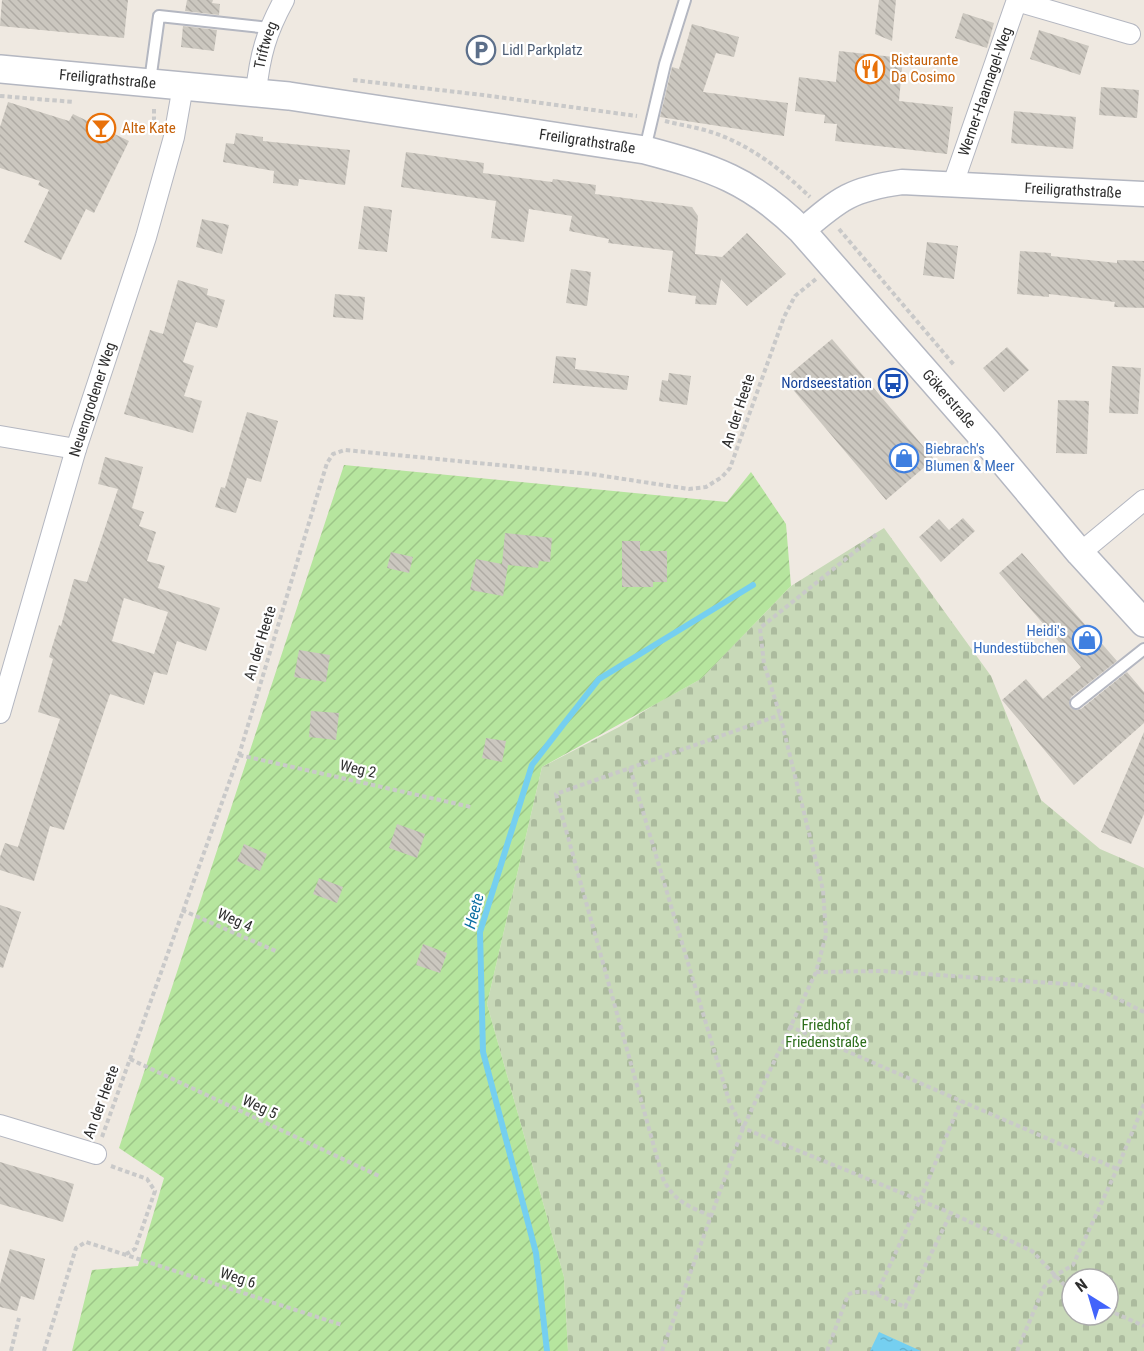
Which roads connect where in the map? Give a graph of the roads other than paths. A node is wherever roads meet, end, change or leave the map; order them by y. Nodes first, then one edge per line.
1 (284, 0) edge
2 (685, 0) edge
3 (1017, 1) edge
4 (269, 28) junction
5 (1130, 34) dead end
6 (0, 69) edge
7 (150, 82) junction
8 (183, 86) junction
9 (256, 92) junction
10 (645, 150) junction
11 (953, 184) junction
12 (1144, 194) edge
13 (802, 231) junction
14 (0, 436) edge
15 (76, 449) junction
16 (1144, 500) edge
17 (1080, 553) junction
18 (1144, 622) edge
19 (1144, 650) edge
20 (1076, 703) dead end
21 (0, 712) edge
22 (0, 1125) edge
23 (96, 1154) road end

1 - 4 street, Triftweg
2 - 10 lane
3 - 5 street, Werner-Haarnagel-Weg
3 - 11 street, Werner-Haarnagel-Weg
4 - 7 lane
4 - 9 street, Triftweg
6 - 7 main road, Freiligrathstraße
7 - 8 main road, Freiligrathstraße
8 - 9 main road, Freiligrathstraße
8 - 15 street, Neuengrodener Weg
9 - 10 main road, Freiligrathstraße
10 - 13 main road, Freiligrathstraße
11 - 12 street, Freiligrathstraße
11 - 13 street, Freiligrathstraße
13 - 17 main road, Gökerstraße
14 - 15 street
15 - 21 street, Neuengrodener Weg
16 - 17 street
17 - 18 main road, Gökerstraße
19 - 20 lane
22 - 23 street

